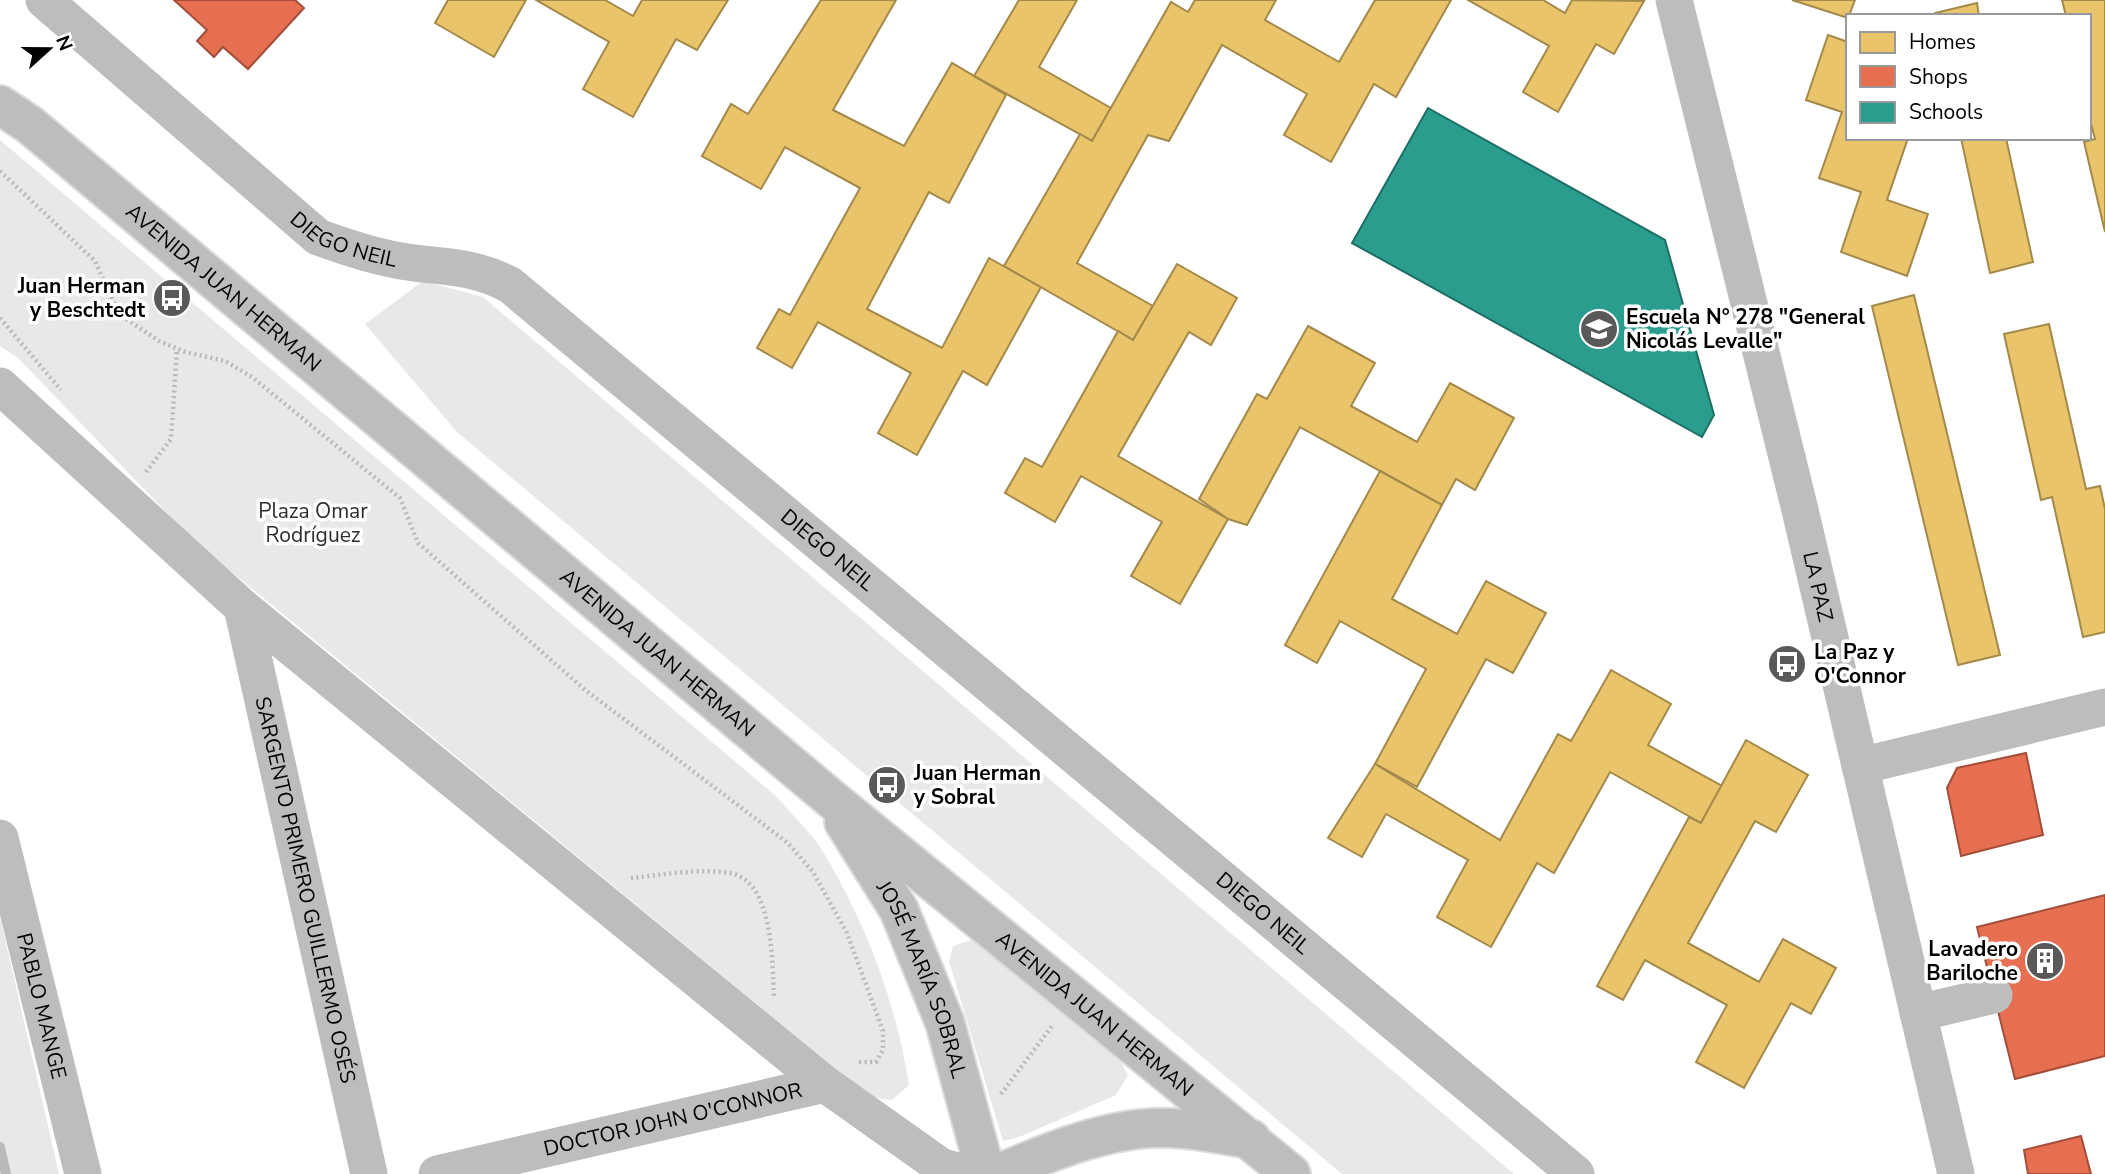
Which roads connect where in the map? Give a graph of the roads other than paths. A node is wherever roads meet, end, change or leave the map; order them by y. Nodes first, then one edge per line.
1 (44, 0) edge
2 (1674, 0) edge
3 (0, 78) edge
4 (15, 115) edge
5 (0, 386) edge
6 (242, 607) junction
7 (2105, 707) edge
8 (1860, 766) junction
9 (828, 797) junction
10 (0, 838) edge
11 (1994, 995) dead end
12 (1918, 1013) junction
13 (825, 1084) junction
14 (1251, 1139) junction
15 (83, 1174) edge
16 (369, 1174) edge
17 (437, 1174) edge
18 (969, 1174) edge
19 (986, 1174) edge
20 (998, 1174) edge
21 (1291, 1174) edge
22 (1576, 1174) edge
23 (1956, 1174) edge

1 - 22 street, DIEGO NEIL
2 - 8 street, LA PAZ
3 - 4 main road, AVENIDA JUAN HERMAN
4 - 9 main road, AVENIDA JUAN HERMAN
5 - 6 street
6 - 13 street
6 - 16 street, SARGENTO PRIMERO GUILLERMO OSÉS
7 - 8 street
8 - 12 street, LA PAZ
9 - 14 main road, AVENIDA JUAN HERMAN
9 - 19 main road, JOSÉ MARÍA SOBRAL
10 - 15 street, PABLO MANGE
11 - 12 street
12 - 23 street, LA PAZ
13 - 17 street, DOCTOR JOHN O'CONNOR
13 - 18 street
14 - 20 main road
14 - 21 main road, AVENIDA JUAN HERMAN

